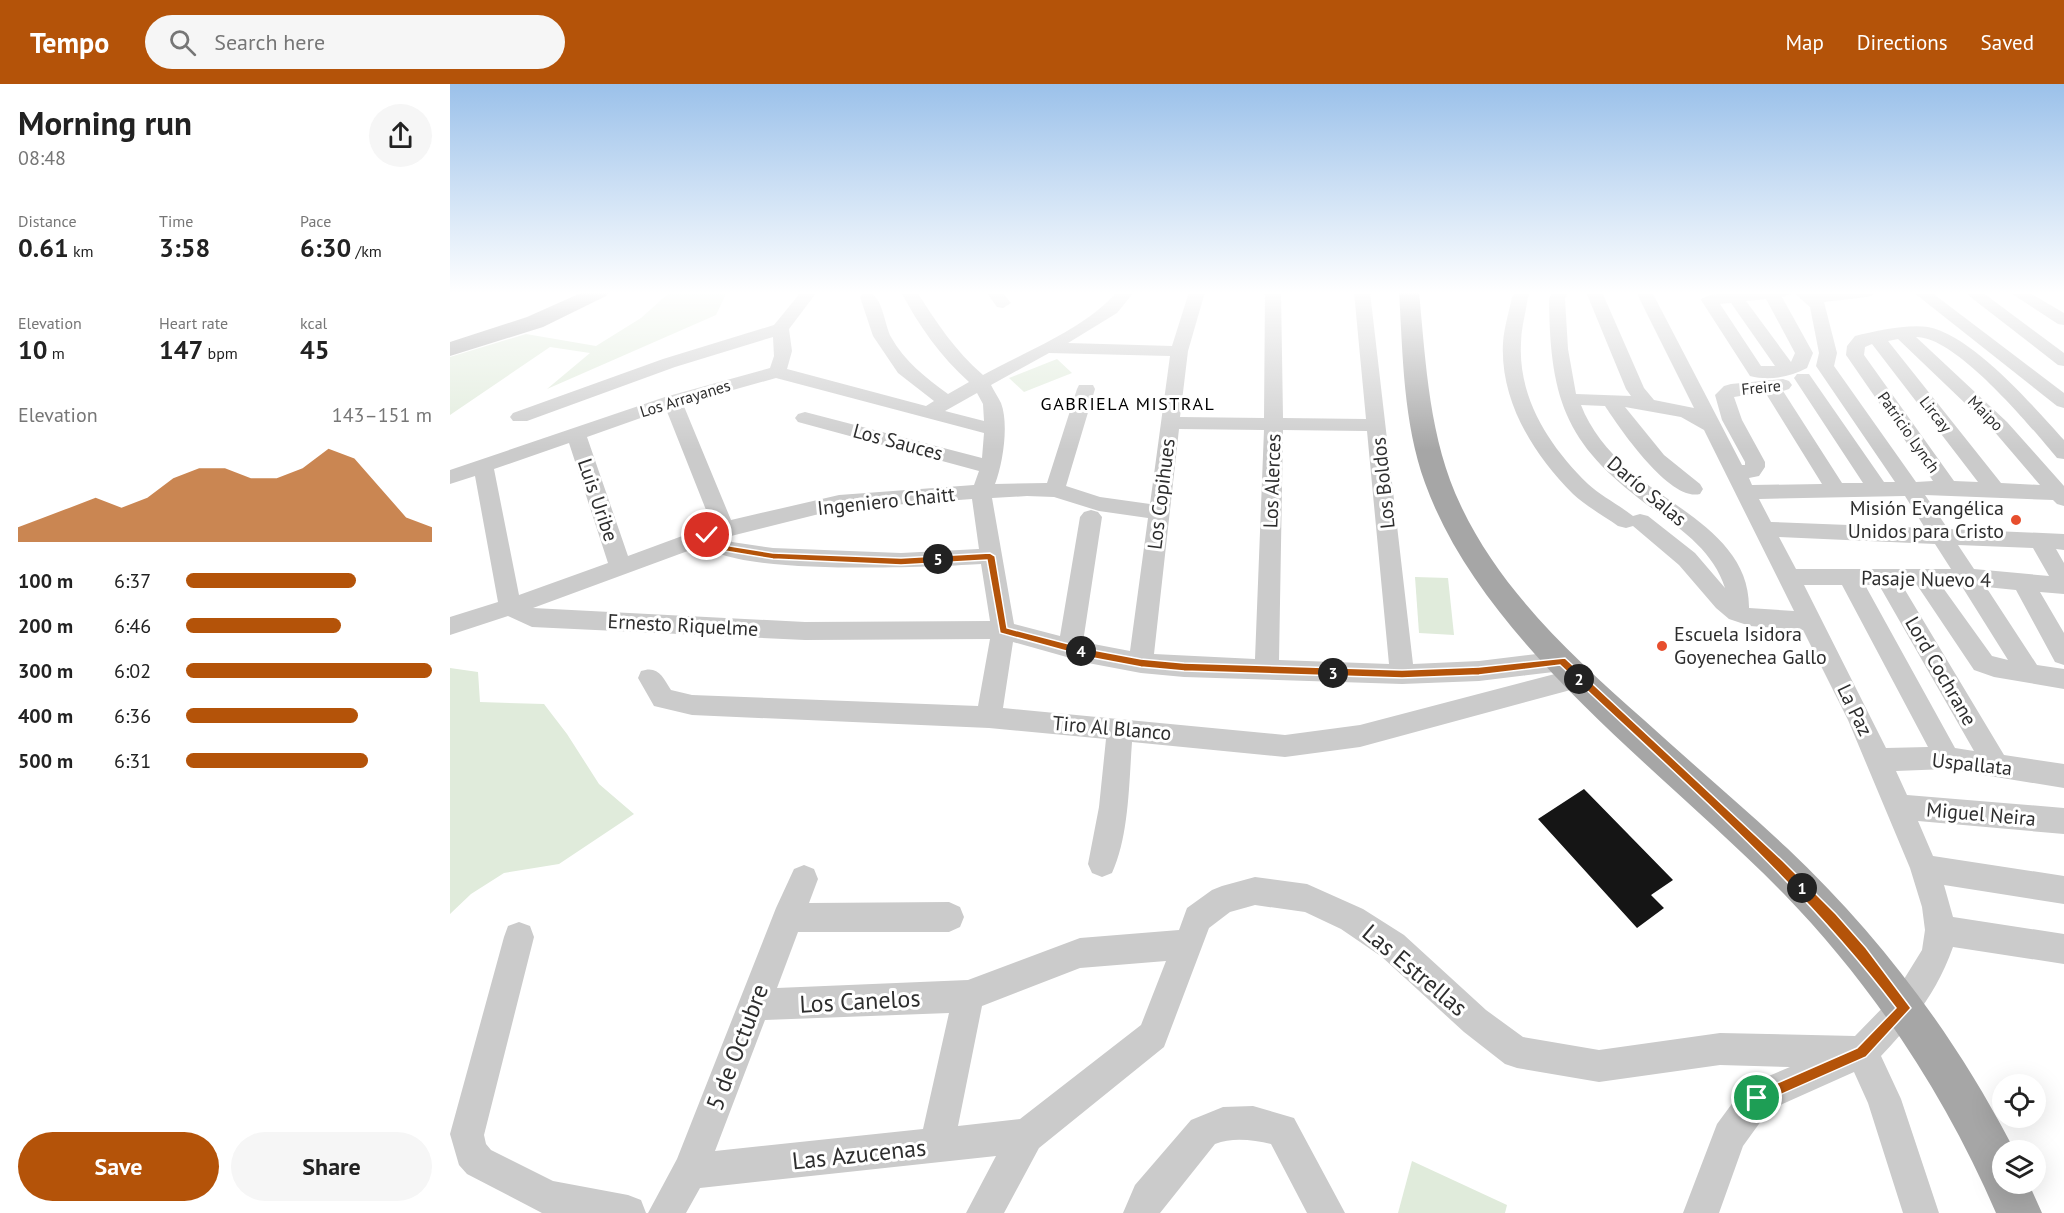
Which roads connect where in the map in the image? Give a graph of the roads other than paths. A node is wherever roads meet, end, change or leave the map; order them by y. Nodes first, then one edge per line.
1 (729, 345) edge
2 (783, 345) edge
3 (888, 345) edge
4 (943, 345) edge
5 (1054, 345) edge
6 (1181, 345) edge
7 (1273, 345) edge
8 (1368, 345) edge
9 (1414, 345) edge
10 (1512, 345) edge
11 (1558, 345) edge
12 (1616, 345) edge
13 (1671, 345) edge
14 (1740, 345) edge
15 (1773, 345) edge
16 (1801, 345) edge
17 (1826, 345) edge
18 (1857, 345) edge
19 (1882, 345) edge
20 (1913, 345) edge
21 (1950, 345) edge
22 (1991, 345) edge
23 (2043, 345) edge
24 (1048, 348) junction
25 (1179, 351) junction
26 (2064, 360) edge
27 (1825, 366) junction
28 (776, 372) junction
29 (1796, 374) junction
30 (1763, 378) junction
31 (981, 383) junction
32 (1086, 389) dead end
33 (1568, 399) junction
34 (2063, 399) edge
35 (1610, 400) junction
36 (672, 401) junction
37 (945, 401) junction
38 (1649, 407) junction
39 (927, 413) junction
40 (520, 417) dead end
41 (805, 418) dead end
42 (1170, 423) junction
43 (1274, 424) junction
44 (1377, 425) junction
45 (1712, 426) junction
46 (994, 430) junction
47 (576, 434) junction
48 (2064, 453) edge
49 (483, 466) junction
50 (991, 466) junction
51 (450, 477) edge
52 (1741, 482) junction
53 (1910, 488) junction
54 (1948, 488) junction
55 (1694, 489) dead end
56 (1878, 489) junction
57 (1055, 490) junction
58 (1836, 490) junction
59 (1995, 490) junction
60 (981, 492) junction
61 (2061, 496) edge
62 (1159, 512) junction
63 (1091, 517) dead end
64 (1764, 529) junction
65 (715, 532) junction
66 (1943, 537) junction
67 (2040, 541) junction
68 (2064, 542) edge
69 (990, 556) junction
70 (620, 566) junction
71 (1788, 577) junction
72 (1849, 577) junction
73 (1886, 577) junction
74 (1923, 577) junction
75 (1968, 577) junction
76 (2023, 582) junction
77 (2064, 582) edge
78 (2064, 586) edge
79 (510, 607) junction
80 (1737, 613) junction
81 (1810, 621) junction
82 (450, 626) edge
83 (1003, 630) junction
84 (1070, 648) junction
85 (2064, 656) edge
86 (1141, 663) junction
87 (1267, 670) junction
88 (1570, 670) junction
89 (2029, 672) junction
90 (1402, 674) junction
91 (650, 678) dead end
92 (2064, 679) edge
93 (989, 717) junction
94 (1120, 728) junction
95 (1947, 758) junction
96 (1879, 760) junction
97 (1996, 765) junction
98 (2064, 776) edge
99 (1899, 807) junction
100 (2064, 821) edge
101 (1102, 864) dead end
102 (1924, 868) junction
103 (804, 879) dead end
104 (2064, 890) edge
105 (949, 917) dead end
106 (787, 918) junction
107 (1940, 930) junction
108 (519, 936) dead end
109 (1189, 944) junction
110 (2064, 949) edge
111 (968, 996) junction
112 (752, 1005) junction
113 (1904, 1008) junction
114 (1862, 1052) junction
115 (1027, 1136) junction
116 (459, 1139) edge
117 (937, 1146) junction
118 (1992, 1156) edge
119 (690, 1171) junction
120 (2011, 1194) edge
121 (628, 1213) edge
122 (666, 1213) edge
123 (984, 1213) edge
124 (1140, 1213) edge
125 (1327, 1213) edge
126 (1701, 1213) edge
127 (1921, 1213) edge
128 (2019, 1213) edge

1 - 40 street
2 - 28 street
3 - 37 street
4 - 31 street
5 - 24 street
6 - 25 street, Los Copihues
7 - 43 street, Los Alerces
8 - 44 street, Los Boldos
9 - 88 main road
10 - 80 street, Darío Salas
11 - 33 street, Darío Salas
12 - 38 street
13 - 45 street, La Paz
14 - 30 street
15 - 29 street
16 - 29 street
17 - 27 street
18 - 54 street, Patricio Lynch
19 - 59 street, Lircay
20 - 61 street, Maipo
21 - 48 street
22 - 34 street
23 - 26 street
24 - 25 street
24 - 31 street
25 - 42 street, Los Copihues
27 - 29 street, Freire
27 - 53 street
28 - 36 street, Los Arrayanes
28 - 39 street
29 - 30 street, Freire
29 - 56 street
30 - 52 street, Freire
30 - 58 street
31 - 37 street
31 - 46 street
32 - 57 street
33 - 35 street
33 - 80 street, Darío Salas
35 - 38 street
35 - 55 street
36 - 47 street, Los Arrayanes
36 - 65 street
37 - 39 street
38 - 45 street
39 - 46 street
41 - 50 street, Los Sauces
42 - 43 street
42 - 62 street, Los Copihues
43 - 44 street
43 - 87 street, Los Alerces
44 - 90 street, Los Boldos
45 - 52 street, La Paz
46 - 50 street
47 - 49 street, Los Arrayanes
47 - 70 street, Luis Uribe
49 - 51 street, Los Arrayanes
49 - 79 street
50 - 60 street
52 - 58 street
52 - 64 street, La Paz
53 - 54 street
53 - 56 street
53 - 66 street
54 - 59 street
56 - 58 street
57 - 60 street, Ingeniero Chaitt
57 - 62 street, Ingeniero Chaitt
59 - 61 street
60 - 65 street, Ingeniero Chaitt
60 - 69 street
62 - 86 street, Los Copihues
63 - 84 street
64 - 66 street
64 - 71 street, La Paz
65 - 69 street
65 - 70 street, Ingeniero Chaitt
66 - 67 street
66 - 75 street
67 - 68 street
67 - 77 street
69 - 83 street
70 - 79 street, Ingeniero Chaitt
71 - 72 street, Pasaje Nuevo 4
71 - 81 street, La Paz
72 - 73 street, Pasaje Nuevo 4
72 - 95 street
73 - 74 street, Pasaje Nuevo 4
73 - 97 street, Lord Cochrane
74 - 75 street, Pasaje Nuevo 4
74 - 89 street
75 - 76 street, Pasaje Nuevo 4
75 - 89 street
76 - 78 street, Pasaje Nuevo 4
76 - 85 street
79 - 82 street, Ingeniero Chaitt
79 - 83 street, Ernesto Riquelme
80 - 81 street
81 - 96 street, La Paz
83 - 84 street, Ernesto Riquelme
83 - 93 street
84 - 86 street, Ernesto Riquelme
86 - 87 street, Ernesto Riquelme
87 - 90 street, Ernesto Riquelme
88 - 90 street, Ernesto Riquelme
88 - 94 street, Tiro Al Blanco
88 - 113 main road
89 - 92 street
91 - 93 street, Tiro Al Blanco
93 - 94 street, Tiro Al Blanco
94 - 101 street
95 - 96 street, Uspallata
95 - 97 street, Uspallata
96 - 99 street, La Paz
97 - 98 street, Uspallata
99 - 100 street, Miguel Neira
99 - 102 street, La Paz
102 - 104 street
102 - 107 street, La Paz
103 - 106 street, 5 de Octubre
105 - 106 street
106 - 112 street, 5 de Octubre
107 - 110 street
107 - 113 street, La Paz
108 - 116 street
109 - 111 street, Los Canelos
109 - 114 street, Las Estrellas
109 - 115 street, Las Estrellas
111 - 112 street, Los Canelos
111 - 117 street
112 - 119 street, 5 de Octubre
113 - 114 street, La Paz
113 - 118 main road
114 - 126 street
114 - 127 street
115 - 117 street, Las Azucenas
115 - 123 street, Las Estrellas
116 - 121 street
117 - 119 street, Las Azucenas
119 - 122 street, 5 de Octubre
120 - 128 main road
124 - 125 street

